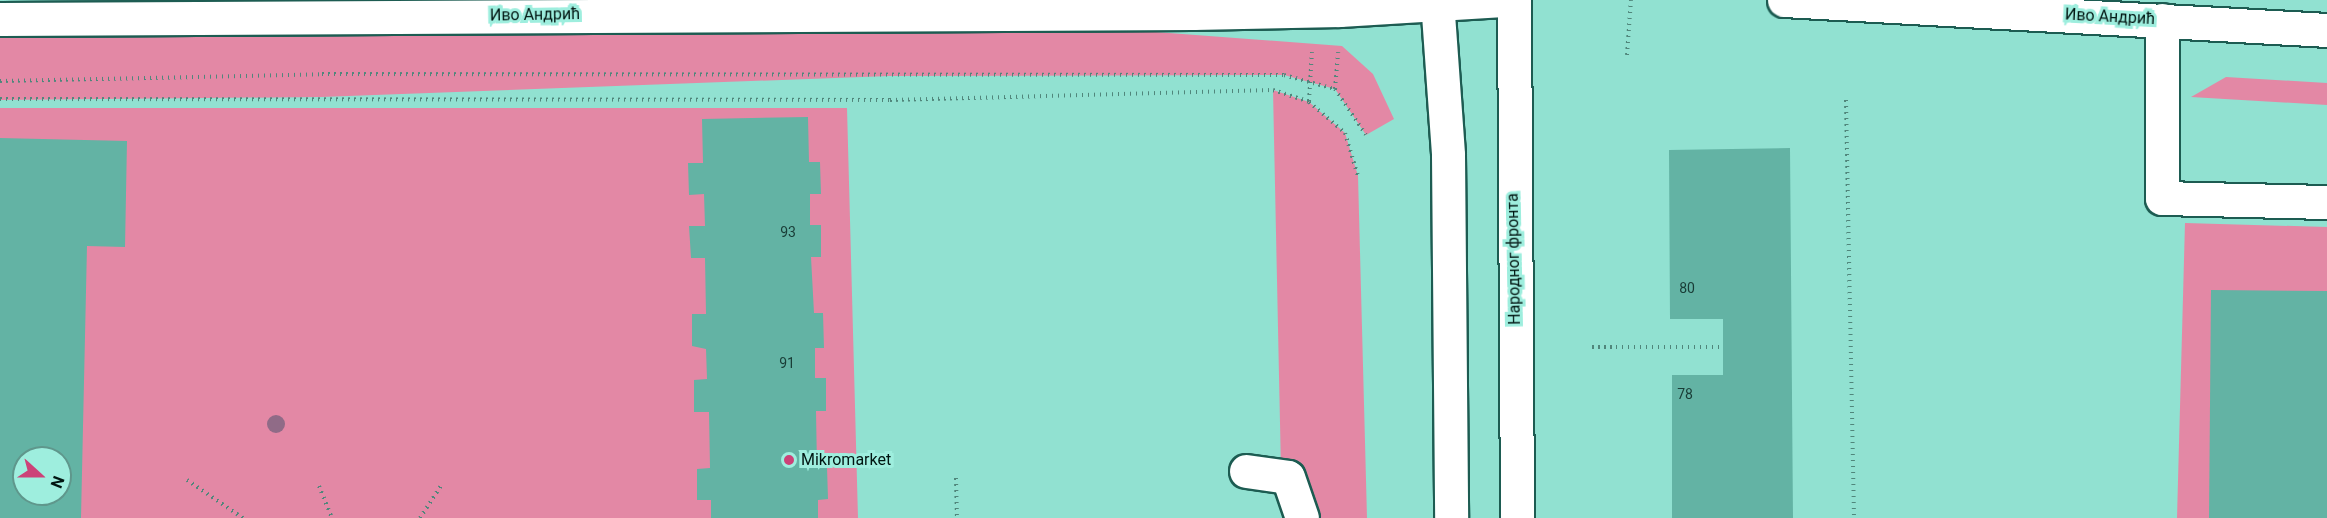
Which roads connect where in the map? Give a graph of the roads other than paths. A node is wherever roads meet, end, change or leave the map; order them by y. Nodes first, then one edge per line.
1 (1503, 0) edge
2 (1514, 0) edge
3 (1784, 0) edge
4 (1437, 2) edge
5 (928, 6) edge
6 (612, 7) edge
7 (1193, 7) edge
8 (0, 20) edge
9 (2162, 20) junction
10 (2327, 30) edge
11 (2327, 202) edge
12 (1246, 471) dead end
13 (1302, 518) edge
14 (1451, 518) edge
15 (1517, 518) edge

1 - 4 street, Иво Андрић
2 - 15 street, Народног фронта
3 - 9 street, Иво Андрић
4 - 7 street, Иво Андрић
4 - 14 street
5 - 6 street, Иво Андрић
5 - 7 street, Иво Андрић
6 - 8 street, Иво Андрић
9 - 10 street, Иво Андрић
9 - 11 street
12 - 13 street

